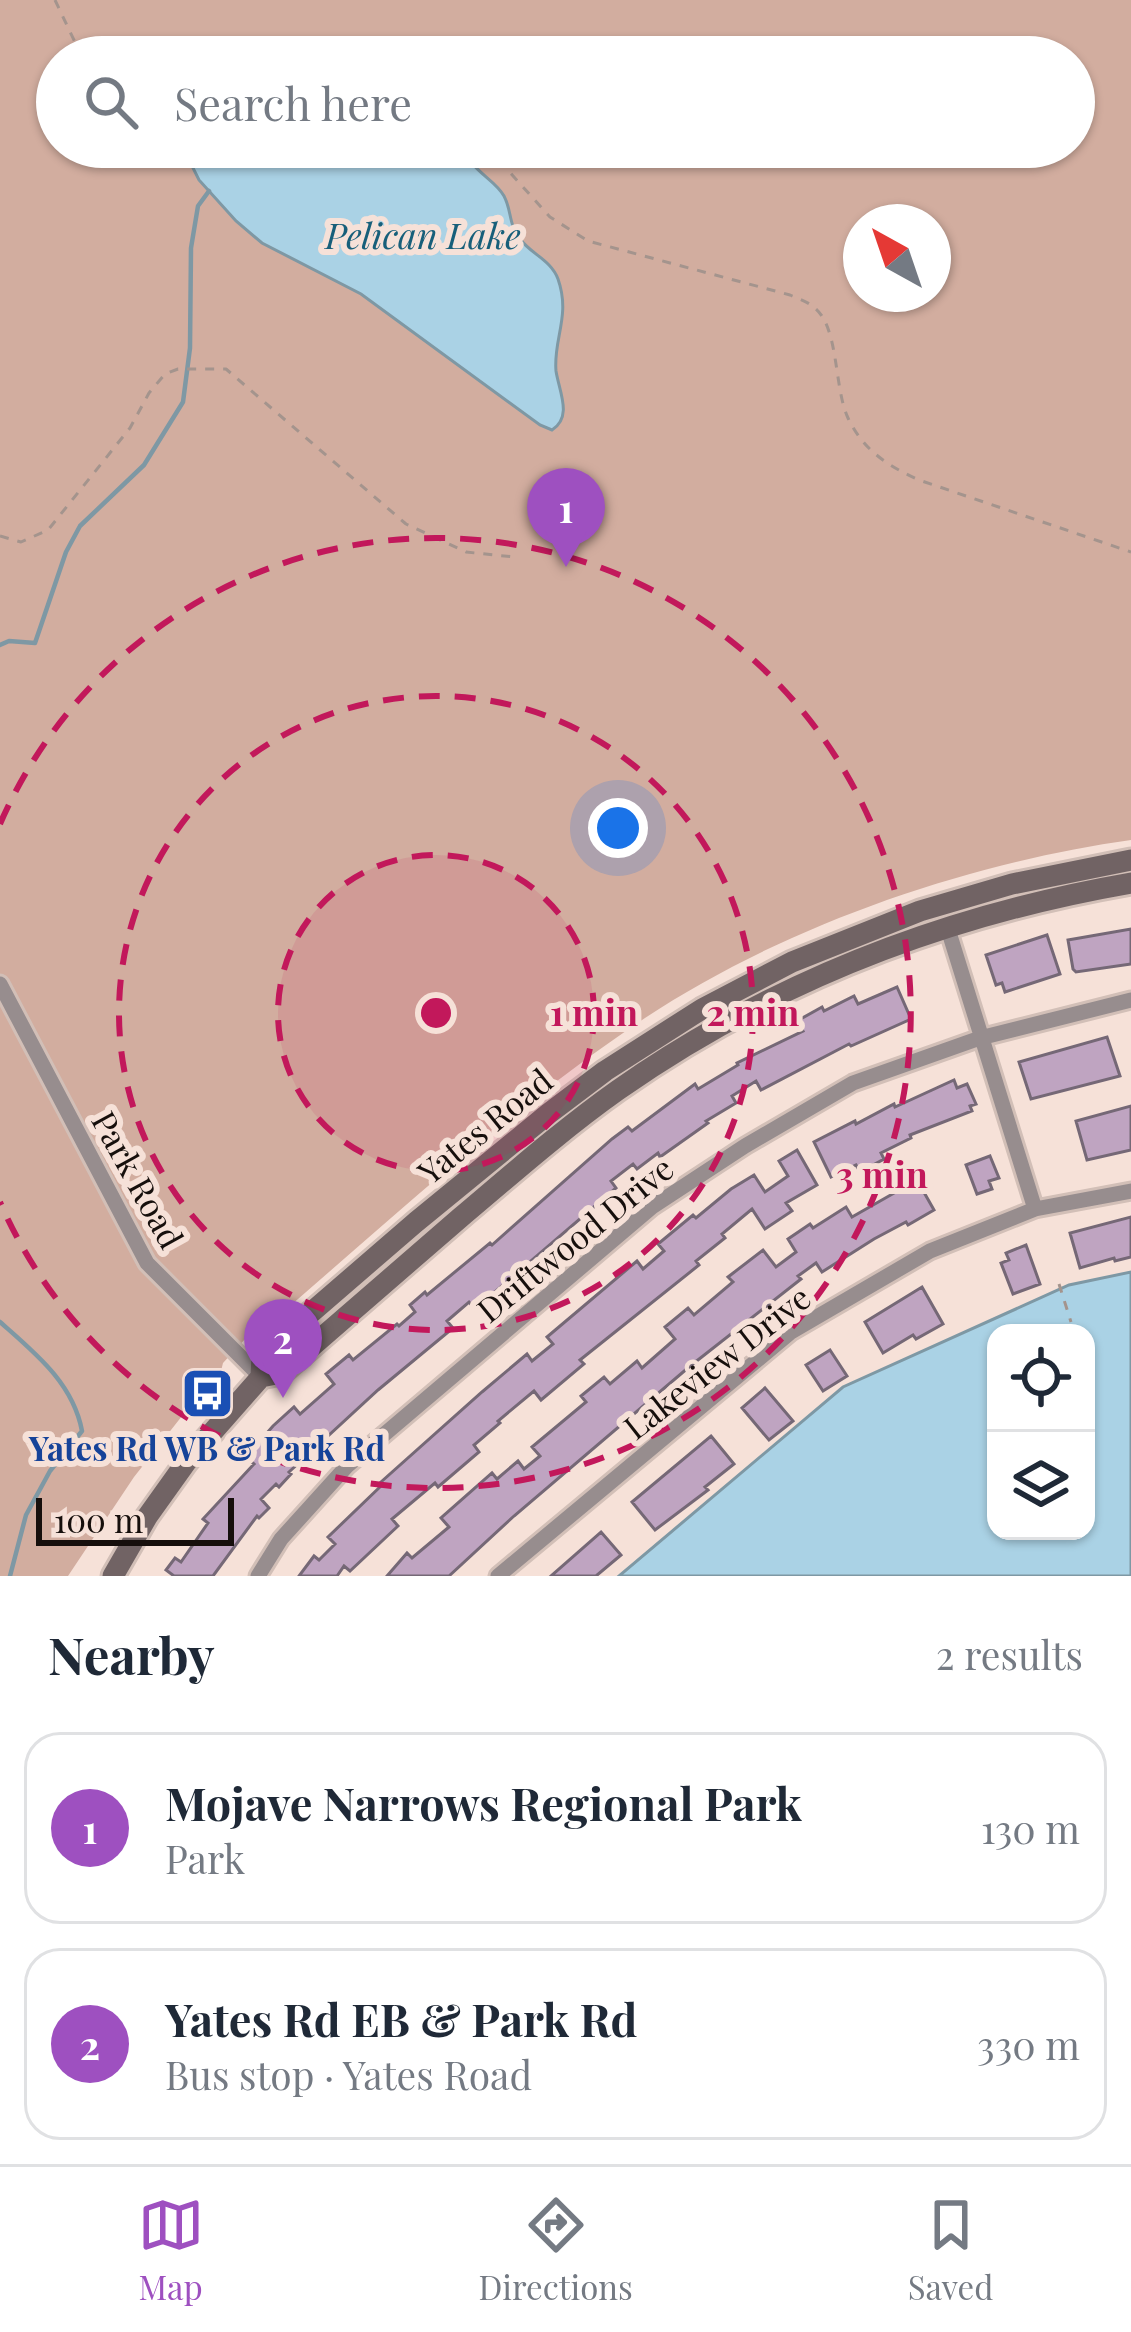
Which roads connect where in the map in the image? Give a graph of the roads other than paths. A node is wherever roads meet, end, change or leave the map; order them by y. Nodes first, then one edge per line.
1 (1131, 860) edge
2 (1131, 884) edge
3 (947, 926) junction
4 (0, 984) edge
5 (1131, 1000) edge
6 (980, 1039) junction
7 (1131, 1191) edge
8 (1035, 1208) junction
9 (261, 1377) junction
10 (113, 1576) edge
11 (258, 1576) edge
12 (497, 1576) edge

1 - 9 main road, Yates Road
2 - 3 main road, Yates Road
3 - 6 street
3 - 9 main road, Yates Road
4 - 9 street, Park Road
5 - 6 street, Driftwood Drive
6 - 8 street
6 - 11 street, Driftwood Drive
7 - 8 street, Lakeview Drive
8 - 12 street, Lakeview Drive
9 - 10 main road, Yates Road

